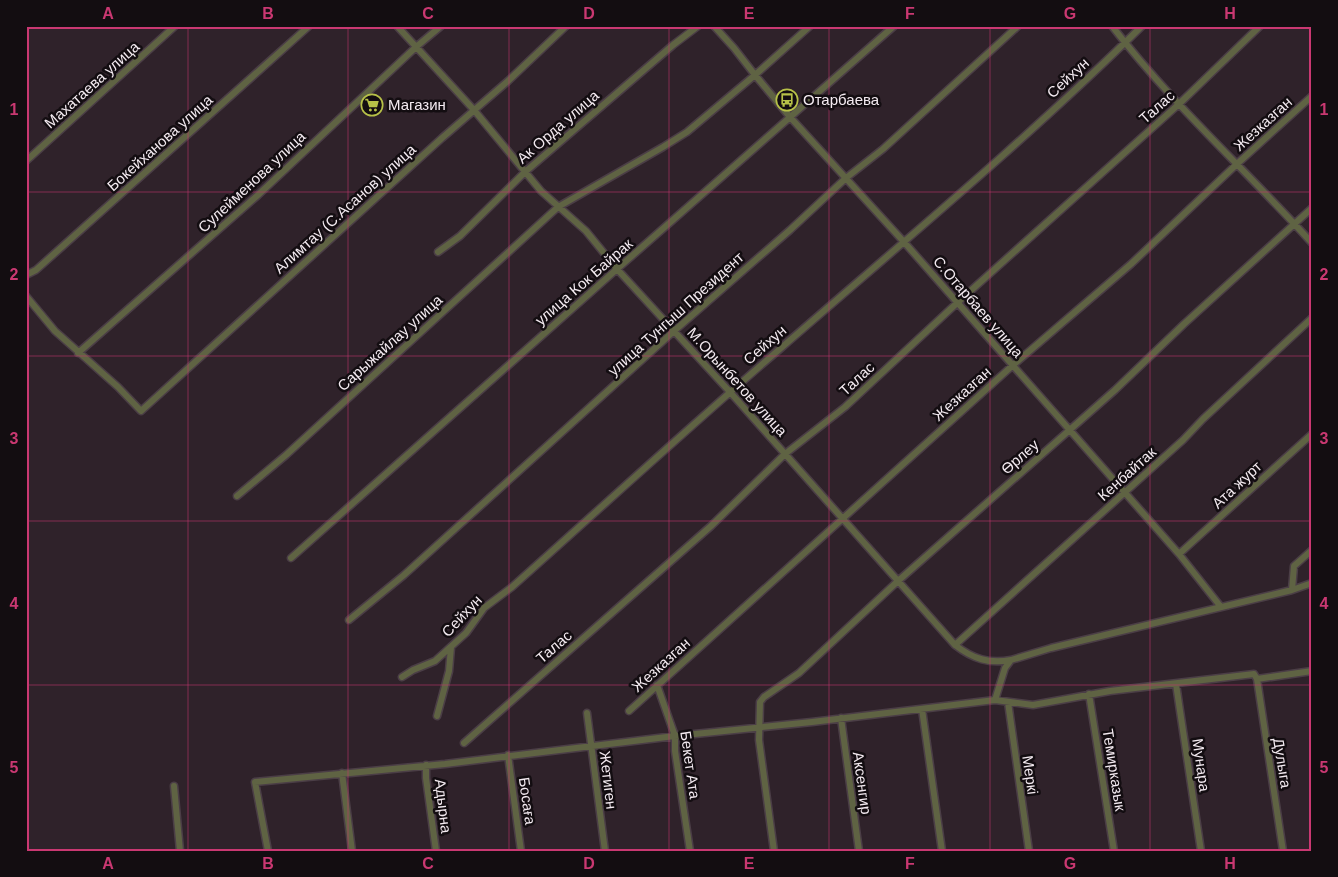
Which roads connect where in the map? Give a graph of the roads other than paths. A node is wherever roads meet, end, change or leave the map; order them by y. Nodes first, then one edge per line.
1 (175, 26) edge
2 (309, 26) edge
3 (398, 26) edge
4 (441, 26) edge
5 (566, 26) edge
6 (698, 26) edge
7 (714, 26) edge
8 (810, 26) edge
9 (894, 26) edge
10 (1018, 26) edge
11 (1112, 26) edge
12 (1142, 26) edge
13 (1260, 26) edge
14 (1125, 43) junction
15 (416, 47) junction
16 (754, 76) junction
17 (1312, 96) edge
18 (1180, 104) junction
19 (474, 110) junction
20 (790, 117) junction
21 (26, 162) edge
22 (1238, 163) junction
23 (526, 172) junction
24 (846, 178) junction
25 (558, 207) junction
26 (1312, 208) edge
27 (1294, 223) junction
28 (904, 242) junction
29 (1312, 243) edge
30 (438, 252) dead end
31 (617, 269) junction
32 (26, 274) edge
33 (26, 296) edge
34 (958, 303) junction
35 (1312, 318) edge
36 (674, 331) junction
37 (78, 353) junction
38 (1012, 366) junction
39 (730, 392) junction
40 (1069, 430) junction
41 (1312, 434) edge
42 (784, 454) junction
43 (1125, 492) junction
44 (237, 496) dead end
45 (842, 519) junction
46 (1312, 550) edge
47 (1179, 554) junction
48 (291, 558) dead end
49 (898, 581) junction
50 (1312, 583) edge
51 (1292, 590) junction
52 (1221, 607) junction
53 (349, 620) dead end
54 (955, 645) junction
55 (451, 647) junction
56 (1012, 660) junction
57 (1312, 671) edge
58 (402, 677) dead end
59 (1257, 679) junction
60 (1176, 684) junction
61 (658, 686) junction
62 (1089, 694) junction
63 (995, 700) junction
64 (1008, 702) junction
65 (922, 709) junction
66 (629, 711) dead end
67 (587, 713) dead end
68 (437, 716) dead end
69 (840, 718) junction
70 (760, 727) junction
71 (675, 736) junction
72 (464, 744) dead end
73 (591, 746) junction
74 (508, 755) junction
75 (426, 764) junction
76 (342, 773) junction
77 (174, 786) dead end
78 (180, 851) edge
79 (268, 851) edge
80 (352, 851) edge
81 (436, 851) edge
82 (521, 851) edge
83 (605, 851) edge
84 (690, 851) edge
85 (774, 851) edge
86 (859, 851) edge
87 (942, 851) edge
88 (1029, 851) edge
89 (1114, 851) edge
90 (1201, 851) edge
91 (1283, 851) edge

1 - 21 street, Махатаева улица
2 - 32 street, Бокейханова улица
3 - 15 street, М.Орынбетов улица
4 - 15 street, Сулейменова улица
5 - 19 street, Алимтау (С.Асанов) улица
6 - 23 street, Ак Орда улица
7 - 16 street, С.Отарбаев улица
8 - 16 street, Сарыжайлау улица
9 - 20 street, улица Кок Байрак
10 - 24 street, улица Тунгыш Президент
11 - 14 street
12 - 14 street, Сейхун
13 - 18 street, Талас
14 - 18 street
14 - 28 street, Сейхун
15 - 19 street, М.Орынбетов улица
15 - 37 street, Сулейменова улица
16 - 20 street, С.Отарбаев улица
16 - 25 street, Сарыжайлау улица
17 - 22 street, Жезказган
18 - 22 street
18 - 34 street, Талас
19 - 23 street, М.Орынбетов улица
19 - 37 street, Алимтау (С.Асанов) улица
20 - 24 street, С.Отарбаев улица
20 - 31 street, улица Кок Байрак
22 - 27 street
22 - 38 street, Жезказган
23 - 25 street, М.Орынбетов улица
23 - 30 street, Ак Орда улица
24 - 28 street, С.Отарбаев улица
24 - 36 street, улица Тунгыш Президент
25 - 31 street, М.Орынбетов улица
25 - 44 street, Сарыжайлау улица
26 - 27 street, Өрлеу
27 - 29 street
27 - 40 street, Өрлеу
28 - 34 street, С.Отарбаев улица
28 - 39 street, Сейхун
31 - 36 street, М.Орынбетов улица
31 - 48 street, улица Кок Байрак
33 - 37 street
34 - 38 street, С.Отарбаев улица
34 - 42 street, Талас
35 - 43 street, Кенбайтак
36 - 39 street, М.Орынбетов улица
36 - 53 street, улица Тунгыш Президент
38 - 40 street, С.Отарбаев улица
38 - 45 street, Жезказган
39 - 42 street, М.Орынбетов улица
39 - 55 street, Сейхун
40 - 43 street, С.Отарбаев улица
40 - 49 street, Өрлеу
41 - 47 street, Ата журт
42 - 45 street, М.Орынбетов улица
42 - 72 street, Талас
43 - 47 street, С.Отарбаев улица
43 - 54 street, Кенбайтак
45 - 49 street, М.Орынбетов улица
45 - 61 street, Жезказган
46 - 51 street
47 - 52 street, С.Отарбаев улица
49 - 54 street, М.Орынбетов улица
49 - 70 street, Өрлеу
50 - 51 street, М.Орынбетов улица
51 - 52 street, М.Орынбетов улица
52 - 56 street, М.Орынбетов улица
54 - 56 street, М.Орынбетов улица
55 - 58 street, Сейхун
55 - 68 street
56 - 63 street
57 - 59 street
59 - 60 street
59 - 91 street, Дулыга
60 - 62 street
60 - 90 street, Мунара
61 - 66 street, Жезказган
61 - 71 street, Бекет Ата
62 - 64 street
62 - 89 street, Темирказык
63 - 64 street
63 - 65 street
64 - 88 street, Меркі
65 - 69 street
65 - 87 street
67 - 73 street, Жетиген
69 - 70 street
69 - 86 street, Аксенгир
70 - 71 street
70 - 85 street, Өрлеу
71 - 73 street
71 - 84 street, Бекет Ата
73 - 74 street
73 - 83 street, Жетиген
74 - 75 street
74 - 82 street, Босаға
75 - 76 street
75 - 81 street, Адырна
76 - 79 street
76 - 80 street
77 - 78 street

